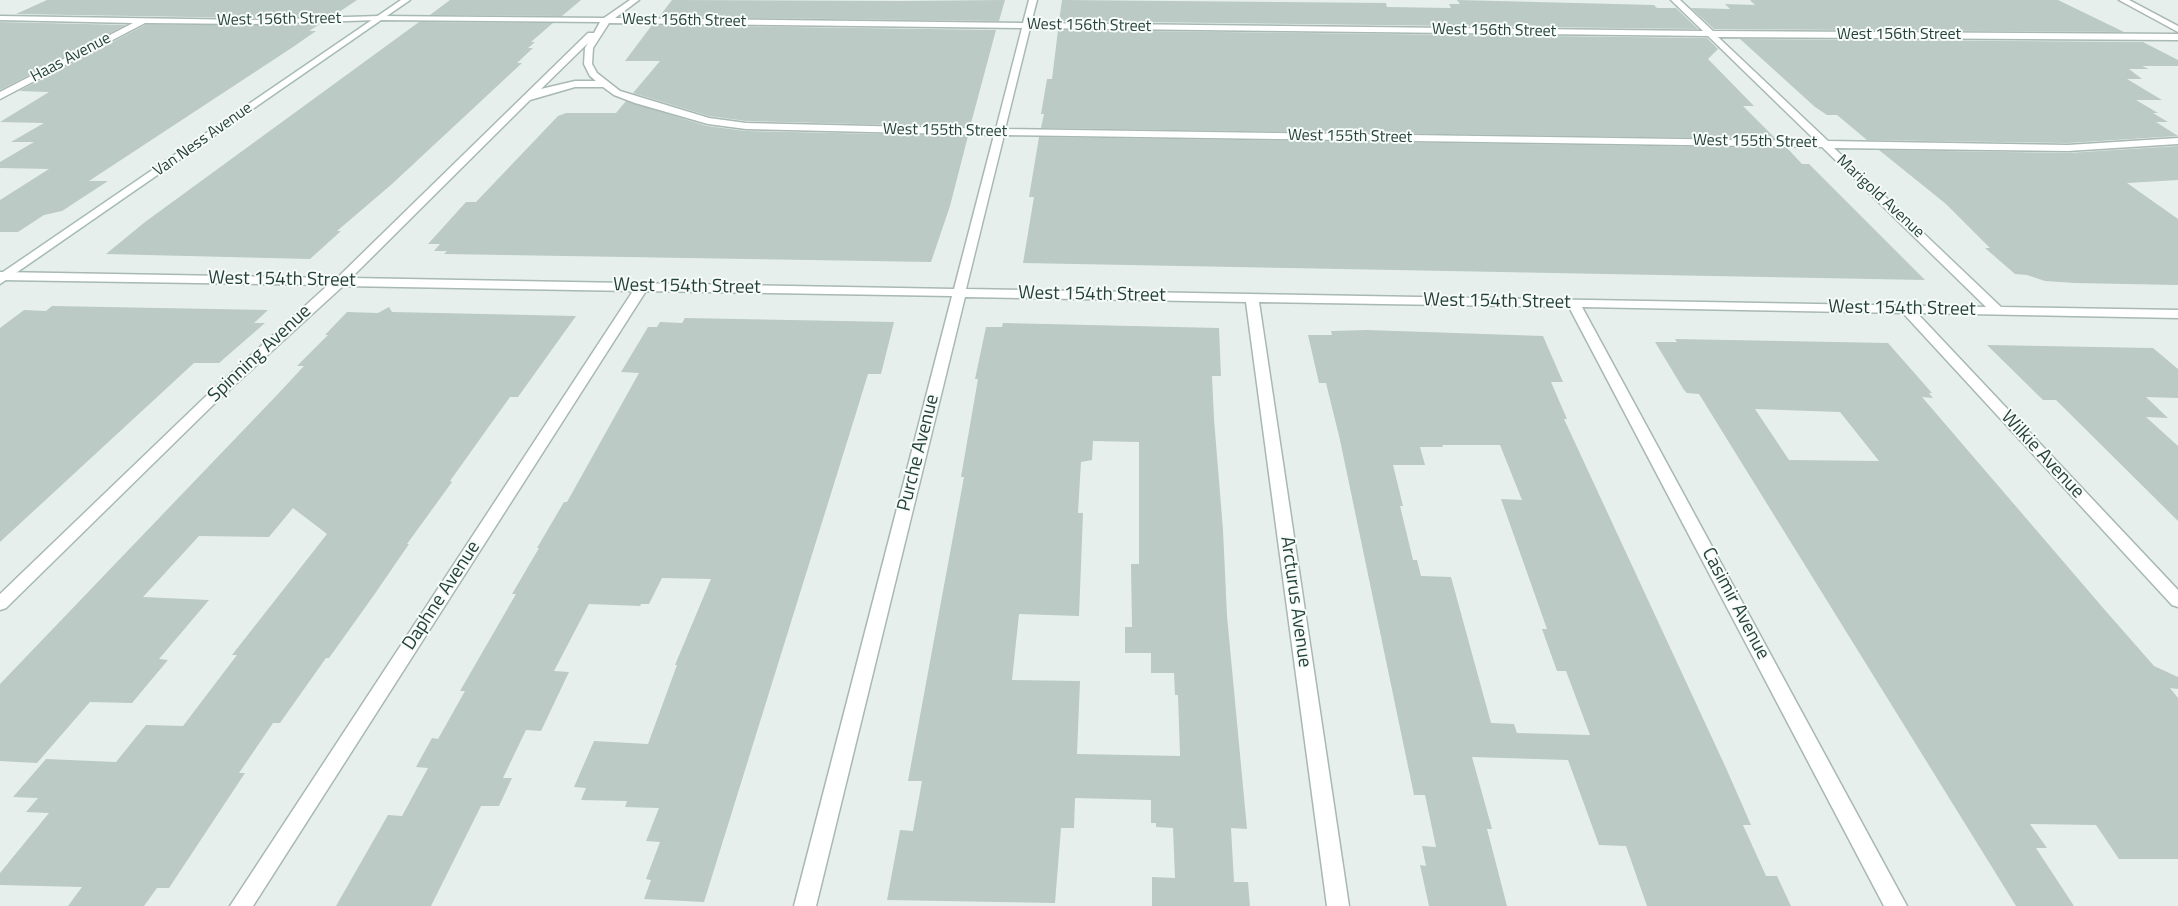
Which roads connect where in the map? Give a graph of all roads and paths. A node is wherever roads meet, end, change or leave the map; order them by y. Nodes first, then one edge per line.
1 (406, 0) edge
2 (627, 0) edge
3 (635, 0) edge
4 (1033, 0) edge
5 (1675, 0) edge
6 (2123, 0) edge
7 (2140, 9) junction
8 (2154, 16) junction
9 (0, 18) edge
10 (379, 18) junction
11 (2178, 19) edge
12 (143, 20) junction
13 (606, 20) junction
14 (1026, 25) junction
15 (2178, 29) edge
16 (1711, 34) junction
17 (2140, 37) junction
18 (2178, 37) edge
19 (605, 84) junction
20 (0, 96) edge
21 (522, 104) junction
22 (1000, 132) junction
23 (2178, 141) edge
24 (1823, 143) junction
25 (2, 277) edge
26 (342, 281) junction
27 (642, 287) junction
28 (960, 292) junction
29 (1252, 297) junction
30 (1573, 303) junction
31 (1906, 309) junction
32 (1998, 310) junction
33 (2178, 314) edge
34 (2178, 601) edge
35 (0, 604) edge
36 (241, 906) edge
37 (805, 906) edge
38 (1338, 906) edge
39 (1896, 906) edge

1 - 10 street, Van Ness Avenue
2 - 13 street, Spinning Avenue
3 - 13 street
4 - 14 street, Purche Avenue
5 - 16 street, Marigold Avenue
6 - 7 street
7 - 8 street
7 - 11 street
8 - 15 street
8 - 17 street
9 - 12 street, West 156th Street
10 - 12 street, West 156th Street
10 - 13 street, West 156th Street
10 - 25 street, Van Ness Avenue
12 - 20 street, Haas Avenue
13 - 14 street, West 156th Street
13 - 19 street, West 155th Street
13 - 21 street, Spinning Avenue
14 - 16 street, West 156th Street
14 - 22 street, Purche Avenue
16 - 17 street, West 156th Street
16 - 24 street, Marigold Avenue
17 - 18 street, West 156th Street
19 - 21 street
19 - 22 street, West 155th Street
21 - 26 street, Spinning Avenue
22 - 24 street, West 155th Street
22 - 28 street, Purche Avenue
23 - 24 street, West 155th Street
24 - 32 street, Marigold Avenue
25 - 26 street, West 154th Street
26 - 27 street, West 154th Street
26 - 35 street, Spinning Avenue
27 - 28 street, West 154th Street
27 - 36 street, Daphne Avenue
28 - 29 street, West 154th Street
28 - 37 street, Purche Avenue
29 - 30 street, West 154th Street
29 - 38 street, Arcturus Avenue
30 - 31 street, West 154th Street
30 - 39 street, Casimir Avenue
31 - 32 street, West 154th Street
31 - 34 street, Wilkie Avenue
32 - 33 street, West 154th Street

